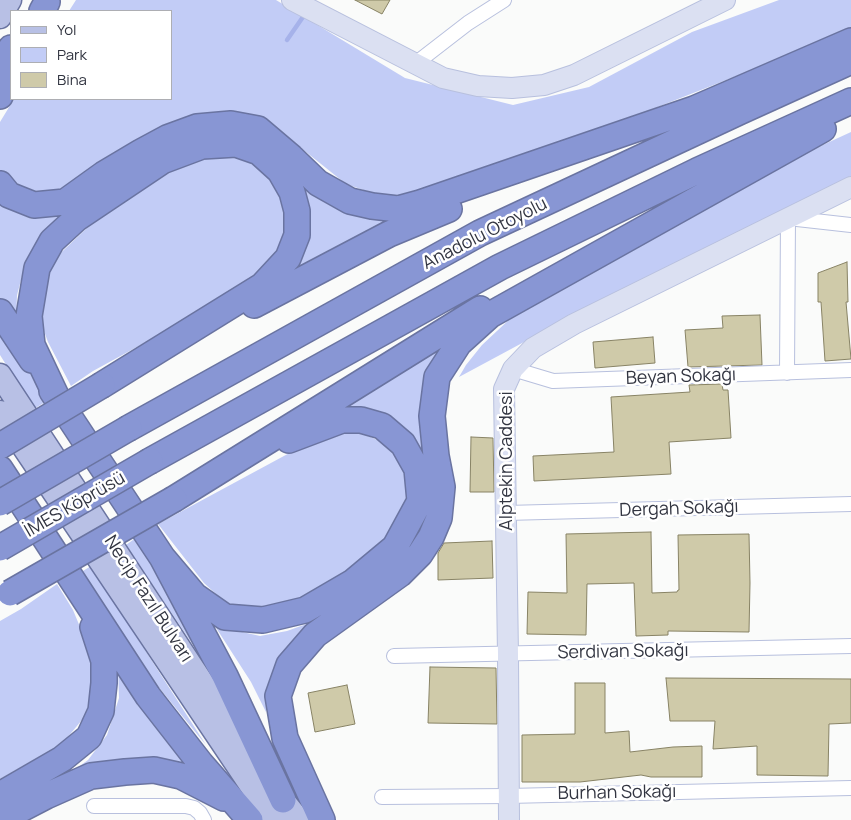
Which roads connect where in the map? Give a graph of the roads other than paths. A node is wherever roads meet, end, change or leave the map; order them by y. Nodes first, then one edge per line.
1 (10, 0) edge
2 (292, 0) edge
3 (504, 0) edge
4 (726, 0) edge
5 (0, 17) edge
6 (851, 41) edge
7 (10, 49) edge
8 (851, 61) edge
9 (415, 64) junction
10 (0, 65) edge
11 (10, 72) edge
12 (0, 96) edge
13 (851, 100) edge
14 (851, 115) edge
15 (649, 124) junction
16 (823, 129) junction
17 (0, 184) edge
18 (851, 187) edge
19 (788, 218) junction
20 (851, 225) edge
21 (0, 312) edge
22 (513, 368) junction
23 (851, 370) edge
24 (787, 373) junction
25 (0, 375) edge
26 (102, 385) junction
27 (58, 400) junction
28 (0, 412) edge
29 (0, 446) edge
30 (150, 461) joint
31 (0, 470) edge
32 (174, 499) junction
33 (0, 503) edge
34 (851, 504) edge
35 (506, 513) junction
36 (0, 548) edge
37 (162, 557) junction
38 (79, 589) junction
39 (3, 597) edge
40 (851, 646) edge
41 (508, 654) junction
42 (394, 656) dead end
43 (851, 788) edge
44 (0, 795) edge
45 (508, 796) junction
46 (382, 797) dead end
47 (94, 806) dead end
48 (278, 810) edge
49 (0, 820) edge
50 (204, 820) edge
51 (246, 820) edge
52 (250, 820) edge
53 (299, 820) edge
54 (322, 820) edge
55 (509, 820) edge

1 - 5 main road
2 - 9 main road
3 - 9 street
4 - 9 main road
6 - 15 highway
7 - 10 highway
8 - 33 highway, Anadolu Otoyolu, bridge
11 - 12 highway
13 - 30 highway, Anadolu Otoyolu
14 - 16 highway
15 - 17 highway
15 - 26 highway
16 - 32 highway
16 - 54 highway
18 - 19 main road, Alptekin Caddesi
19 - 20 street
19 - 22 main road, Alptekin Caddesi
19 - 24 street
21 - 27 highway
22 - 24 street, Beyan Sokağı
22 - 35 main road, Alptekin Caddesi
23 - 24 street, Beyan Sokağı
25 - 48 main road, Necip Fazıl Bulvarı
26 - 27 highway
26 - 29 highway, bridge
27 - 37 highway
28 - 48 main road, Necip Fazıl Bulvarı
30 - 36 highway, İMES Köprüsü, bridge
31 - 38 highway
32 - 37 highway
32 - 39 highway, bridge
34 - 35 street, Dergah Sokağı
35 - 41 main road, Alptekin Caddesi
37 - 48 highway
38 - 44 highway
38 - 52 highway
40 - 41 street, Serdivan Sokağı
41 - 42 street, Serdivan Sokağı
41 - 45 main road, Alptekin Caddesi
43 - 45 street, Burhan Sokağı
45 - 46 street, Burhan Sokağı
45 - 55 main road, Alptekin Caddesi
47 - 50 street
48 - 53 main road, Necip Fazıl Bulvarı
49 - 51 highway

